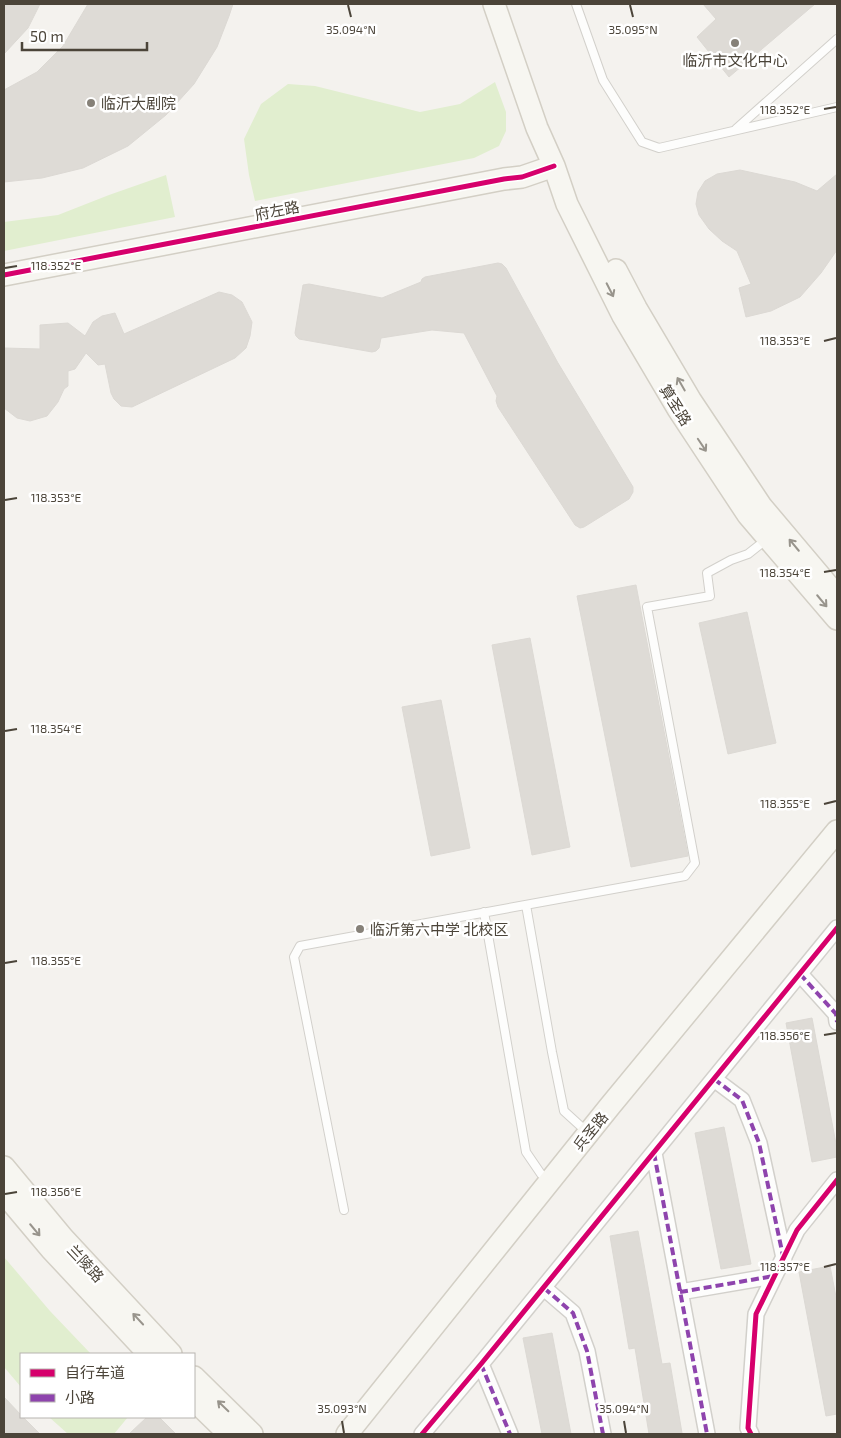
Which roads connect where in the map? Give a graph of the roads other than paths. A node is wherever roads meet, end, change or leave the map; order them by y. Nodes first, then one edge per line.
1 (494, 4) edge
2 (510, 4) edge
3 (576, 4) edge
4 (837, 39) edge
5 (837, 107) edge
6 (734, 130) junction
7 (554, 166) junction
8 (4, 267) edge
9 (4, 275) edge
10 (768, 538) junction
11 (837, 596) edge
12 (837, 619) edge
13 (837, 831) edge
14 (837, 853) edge
15 (526, 905) junction
16 (484, 912) junction
17 (837, 928) edge
18 (800, 974) junction
19 (837, 1022) edge
20 (714, 1078) junction
21 (589, 1133) junction
22 (654, 1152) junction
23 (4, 1167) edge
24 (837, 1180) edge
25 (550, 1182) junction
26 (4, 1193) edge
27 (344, 1210) dead end
28 (784, 1258) junction
29 (774, 1276) junction
30 (544, 1288) junction
31 (680, 1292) junction
32 (148, 1353) edge
33 (170, 1353) edge
34 (481, 1364) junction
35 (195, 1379) edge
36 (195, 1401) edge
37 (229, 1434) edge
38 (252, 1434) edge
39 (347, 1434) edge
40 (366, 1434) edge
41 (422, 1434) edge
42 (510, 1434) edge
43 (603, 1434) edge
44 (707, 1434) edge
45 (751, 1434) edge

1 - 7 main road, 算圣路
2 - 7 main road, 算圣路
3 - 6 lane
4 - 6 lane
5 - 6 lane
7 - 8 main road, 府左路
7 - 9 main road, 府左路
7 -> 10 main road, 算圣路
11 -> 7 main road, 算圣路
10 -> 12 main road, 算圣路
10 - 15 lane
13 - 21 main road, 兵圣路
14 - 40 main road, 兵圣路
15 - 16 lane
15 - 21 lane
16 - 25 lane
16 - 27 lane
17 - 18 street
18 - 19 street
18 - 20 street
20 - 22 street
20 - 28 street
21 - 25 main road, 兵圣路
22 - 30 street
22 - 31 street
33 -> 23 main road, 兰陵路
24 - 28 street
25 - 39 main road, 兵圣路
26 -> 32 main road, 兰陵路
28 - 29 street
29 - 31 street
29 - 45 street
30 - 34 street
30 - 43 street
31 - 44 street
34 - 41 street
34 - 42 street
38 -> 35 main road
36 - 37 main road

